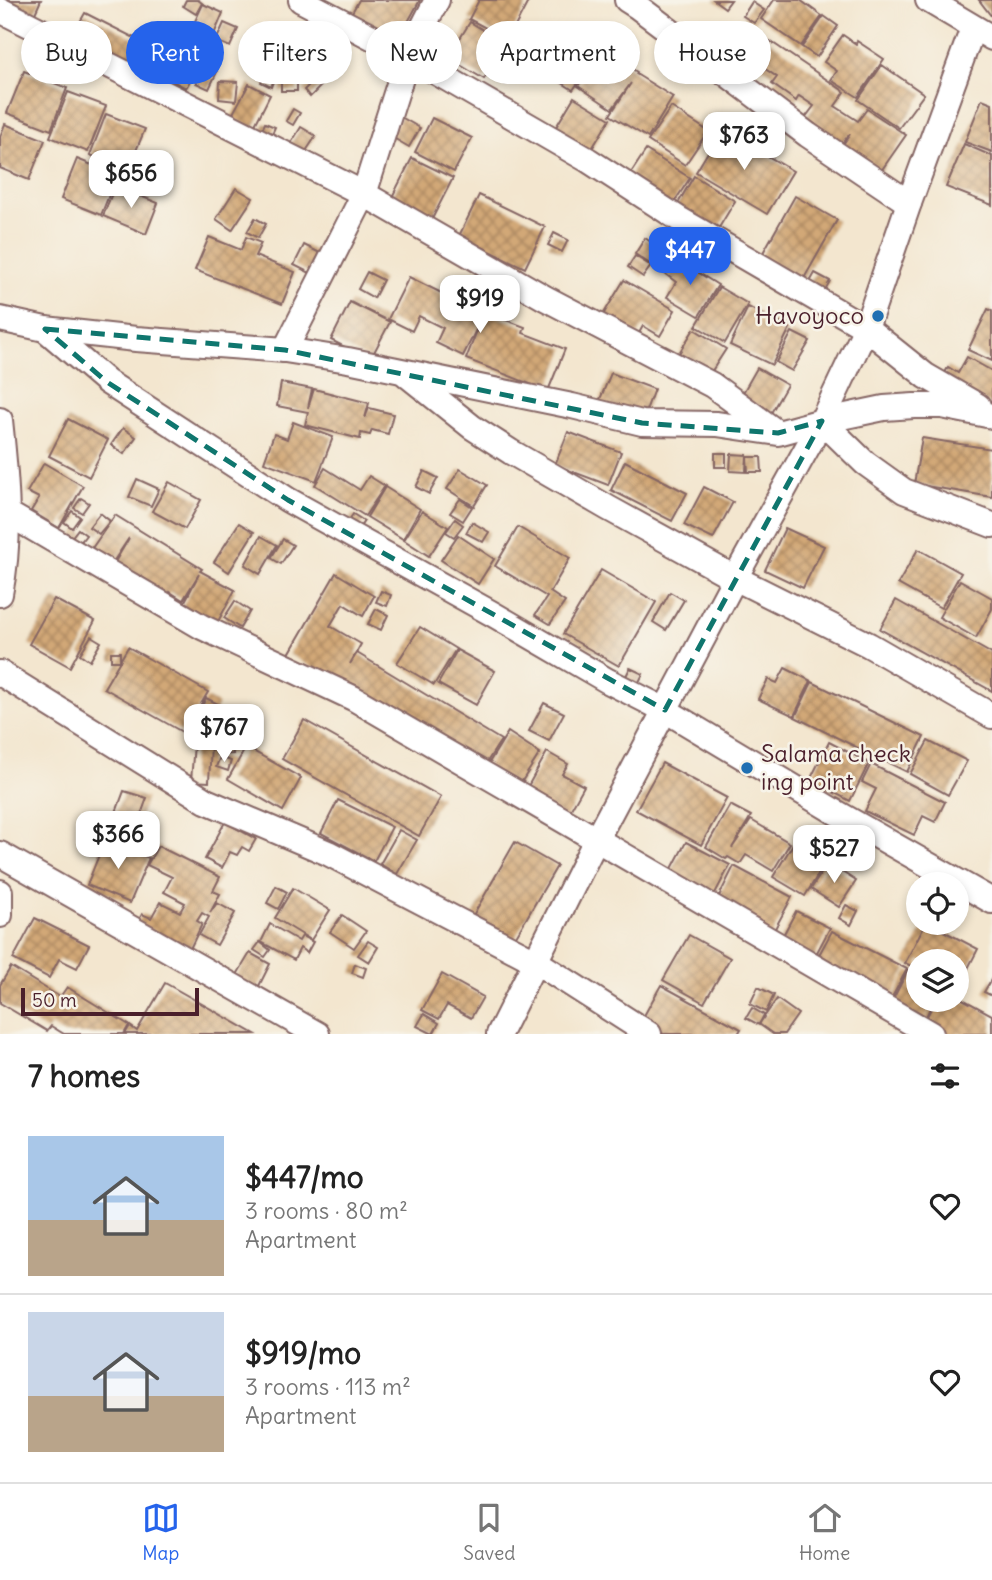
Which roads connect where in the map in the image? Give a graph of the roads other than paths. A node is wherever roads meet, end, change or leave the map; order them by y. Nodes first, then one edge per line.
1 (301, 0) edge
2 (437, 0) edge
3 (627, 0) edge
4 (928, 0) edge
5 (0, 10) edge
6 (426, 21) edge
7 (982, 33) edge
8 (366, 34) edge
9 (399, 84) edge
10 (456, 84) edge
11 (364, 194) junction
12 (909, 203) junction
13 (0, 319) edge
14 (866, 328) junction
15 (45, 329) junction
16 (285, 350) junction
17 (402, 371) junction
18 (992, 415) edge
19 (0, 420) edge
20 (822, 421) junction
21 (778, 433) junction
22 (3, 473) edge
23 (7, 513) junction
24 (992, 525) edge
25 (735, 578) junction
26 (0, 594) edge
27 (0, 673) edge
28 (665, 710) junction
29 (992, 716) edge
30 (596, 840) junction
31 (0, 854) edge
32 (0, 892) edge
33 (992, 901) edge
34 (0, 915) edge
35 (535, 961) junction
36 (317, 1034) edge
37 (499, 1034) edge
38 (649, 1034) edge
39 (931, 1034) edge

1 - 8 street
2 - 6 street
3 - 12 street
4 - 7 street
5 - 11 street
7 - 12 street
9 - 11 street
10 - 14 street
11 - 16 street
11 - 21 street
12 - 14 street
13 - 15 street
14 - 18 street
14 - 20 street
15 - 16 street
15 - 28 street
16 - 17 street
17 - 21 street
17 - 25 street
18 - 20 street
19 - 22 street
20 - 21 street
20 - 24 street
20 - 25 street
22 - 23 street
23 - 26 street
23 - 30 street
25 - 28 street
25 - 29 street
27 - 35 street
28 - 30 street
28 - 33 street
30 - 35 street
30 - 39 street
31 - 36 street
32 - 34 street
35 - 37 street
35 - 38 street

